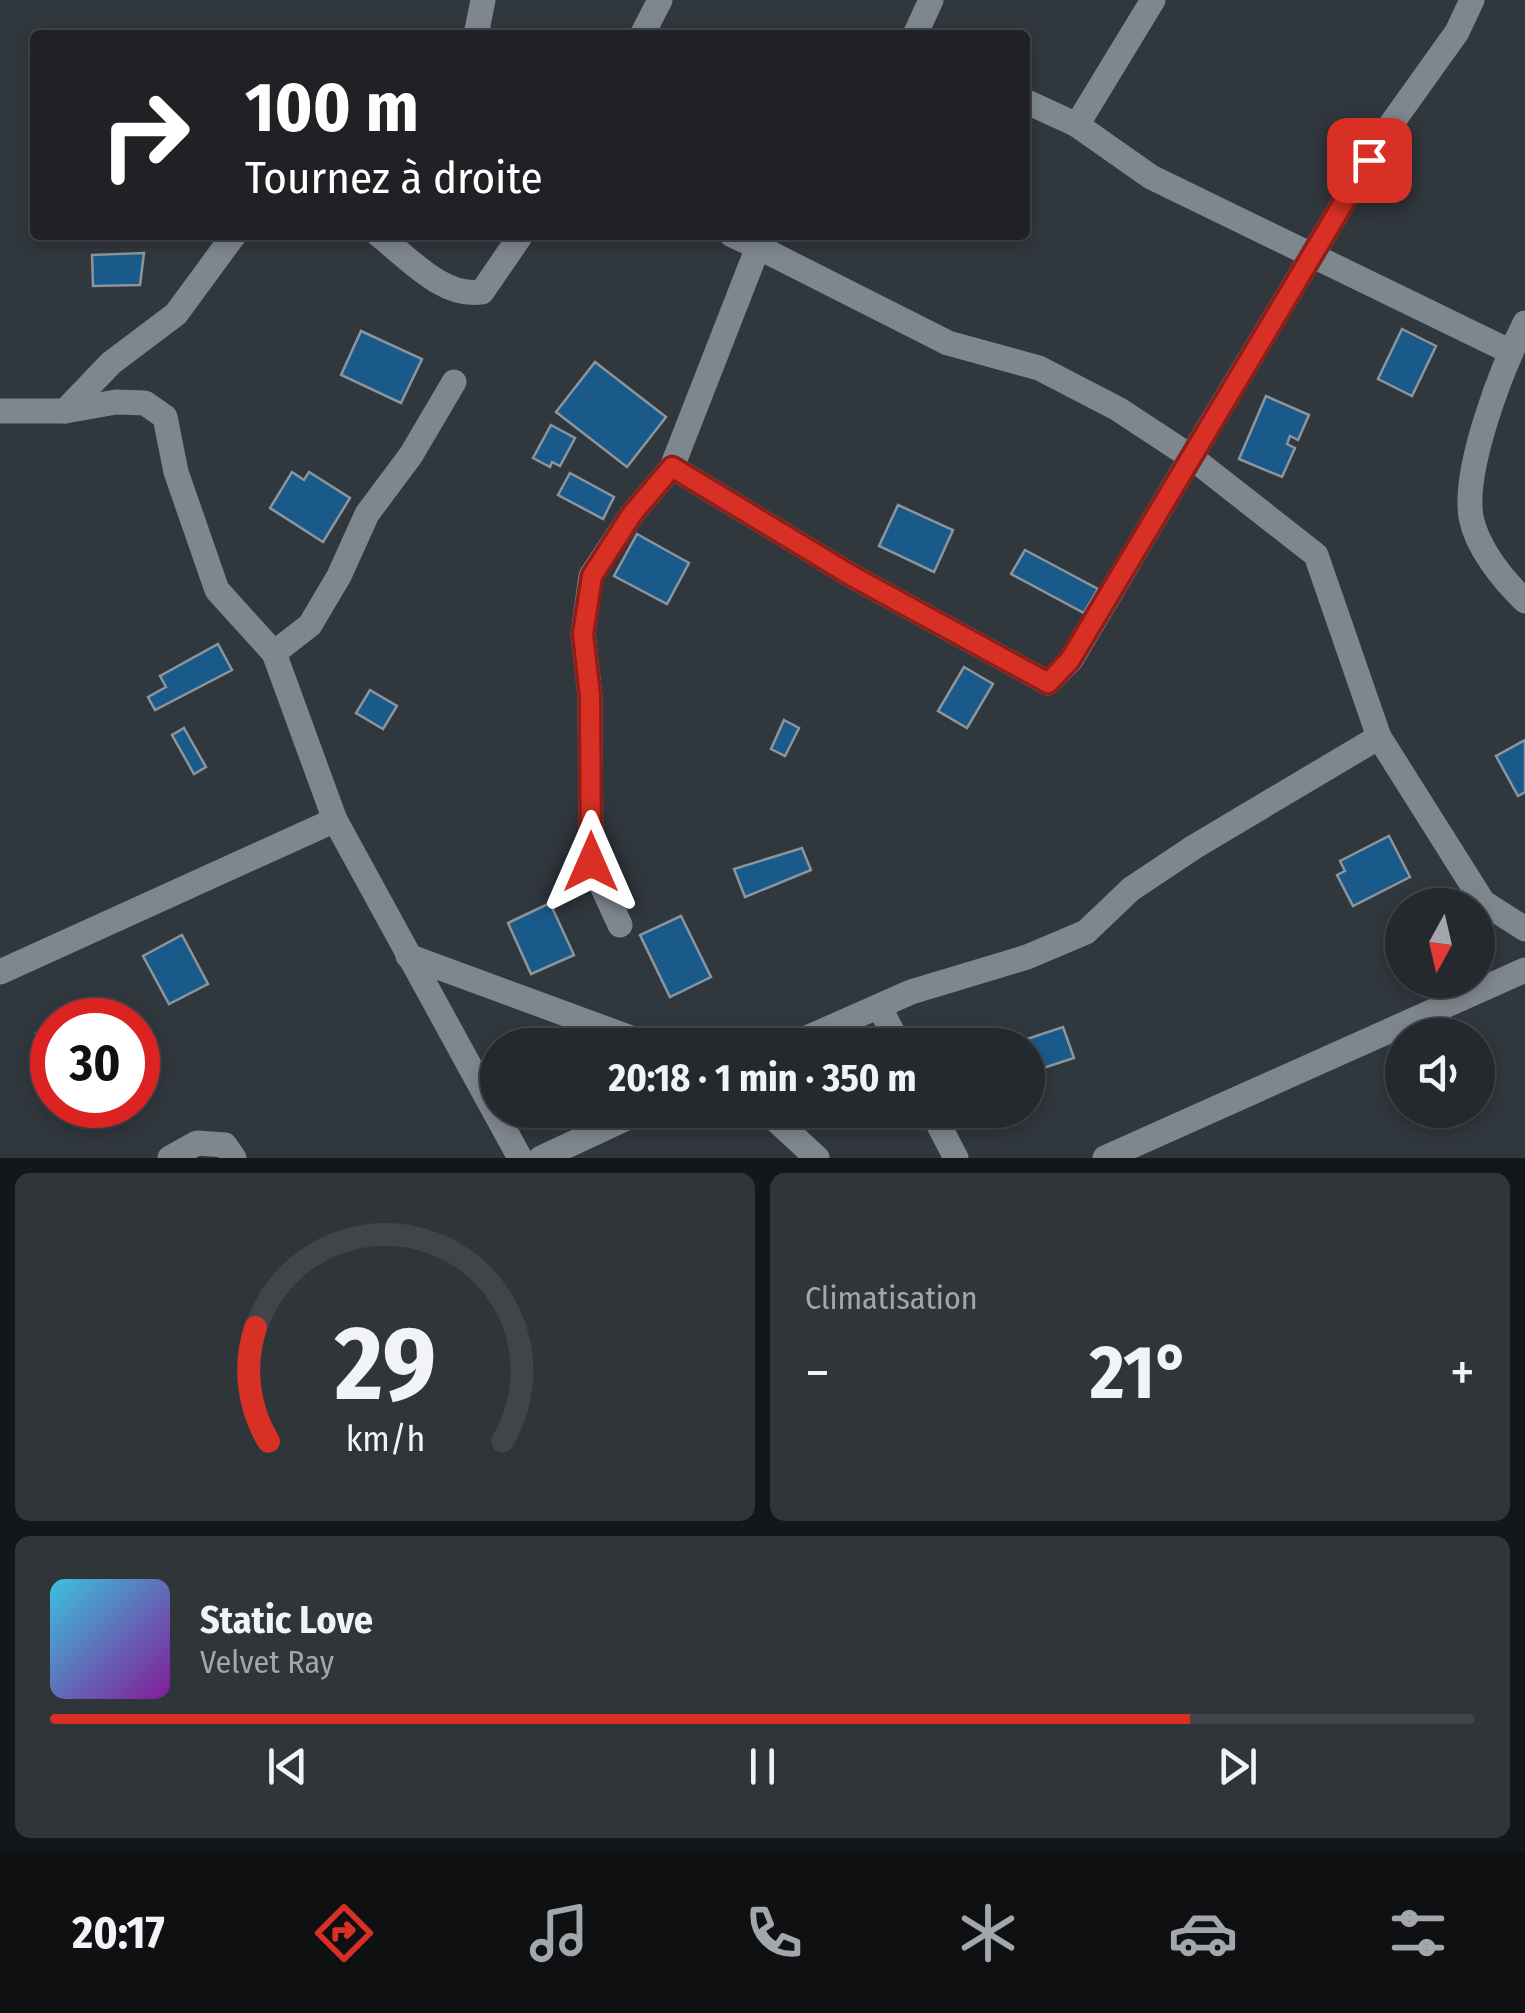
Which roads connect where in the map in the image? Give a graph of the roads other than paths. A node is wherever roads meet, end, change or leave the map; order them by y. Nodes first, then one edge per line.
1 (483, 0) edge
2 (660, 0) edge
3 (931, 0) edge
4 (1153, 0) edge
5 (1472, 0) edge
6 (477, 30) edge
7 (645, 30) edge
8 (917, 30) edge
9 (1030, 103) edge
10 (1077, 125) junction
11 (230, 240) edge
12 (384, 240) edge
13 (518, 240) edge
14 (762, 241) edge
15 (1315, 253) junction
16 (1525, 324) edge
17 (1510, 352) junction
18 (454, 382) dead end
19 (0, 411) edge
20 (65, 412) junction
21 (1190, 458) junction
22 (672, 467) junction
23 (1525, 601) edge
24 (274, 654) junction
25 (1380, 738) junction
26 (335, 820) junction
27 (620, 926) dead end
28 (1525, 930) edge
29 (408, 956) junction
30 (1525, 970) edge
31 (0, 972) edge
32 (880, 1008) junction
33 (604, 1028) edge
34 (831, 1028) edge
35 (890, 1028) edge
36 (605, 1128) edge
37 (784, 1128) edge
38 (941, 1128) edge
39 (170, 1158) edge
40 (234, 1158) edge
41 (520, 1158) edge
42 (541, 1158) edge
43 (817, 1158) edge
44 (956, 1158) edge
45 (1105, 1158) edge

1 - 6 street
2 - 7 street
3 - 8 street
4 - 10 street
5 - 15 street
9 - 10 street
10 - 15 street
11 - 20 street
12 - 13 street
14 - 21 street
14 - 22 street
15 - 17 street
15 - 21 street
16 - 17 street
17 - 23 street
18 - 24 street
19 - 20 street
20 - 24 street
21 - 22 street
21 - 25 street
22 - 27 street
24 - 26 street
25 - 28 street
25 - 32 street
26 - 29 street
26 - 31 street
29 - 33 street
29 - 41 street
30 - 45 street
32 - 34 street
32 - 35 street
36 - 42 street
37 - 43 street
38 - 44 street
39 - 40 street

